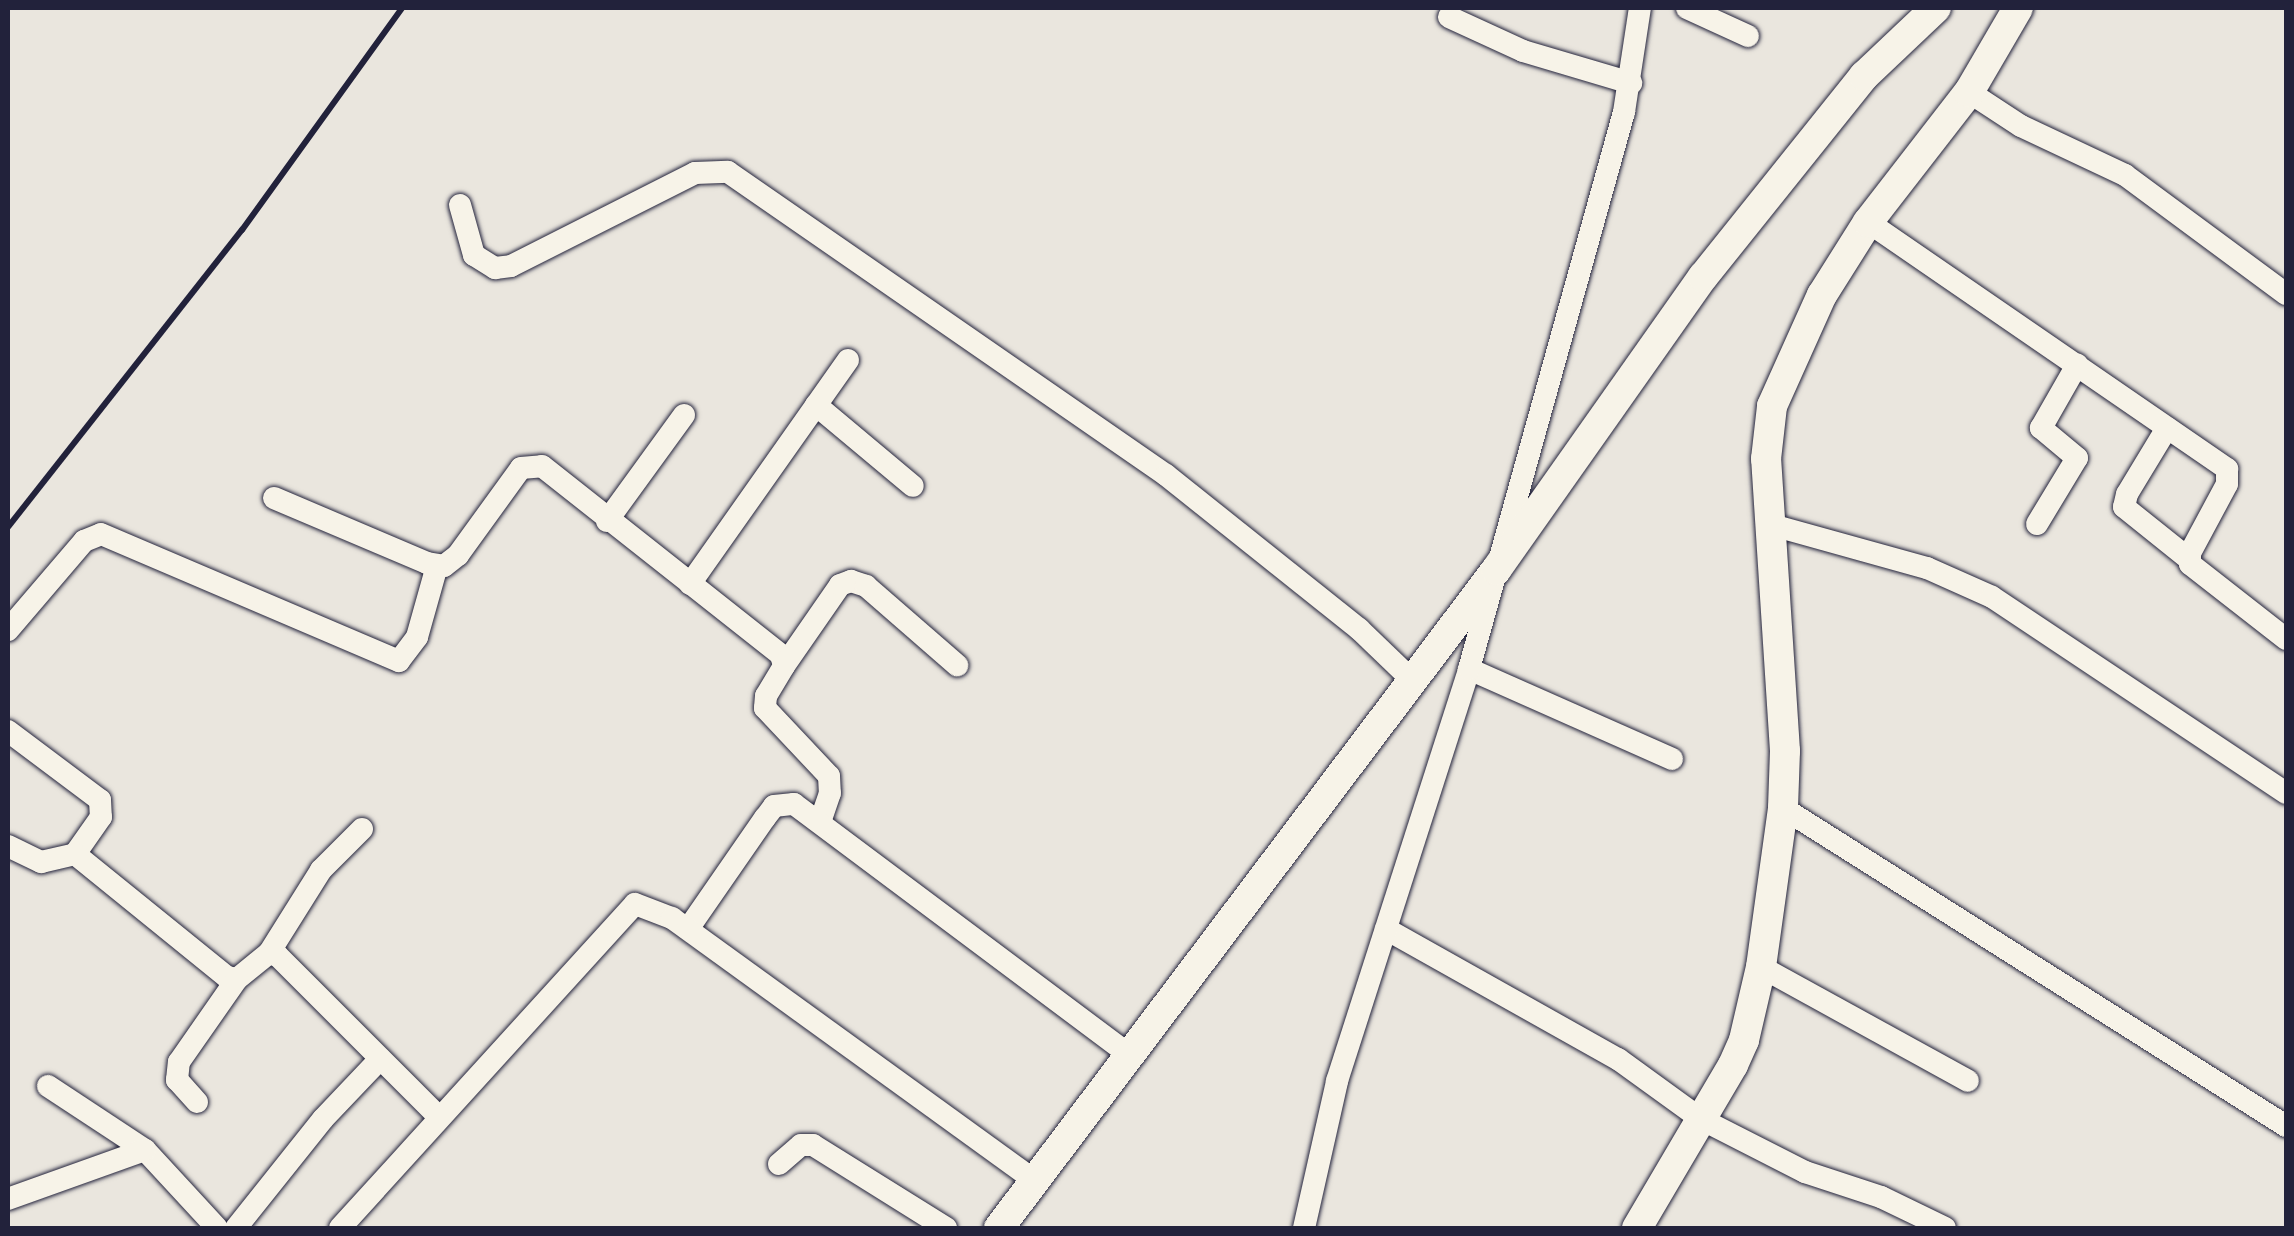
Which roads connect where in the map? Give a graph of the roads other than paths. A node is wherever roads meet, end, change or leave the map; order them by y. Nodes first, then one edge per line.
1 (1640, 8) edge
2 (1687, 8) edge
3 (1936, 8) edge
4 (2018, 8) edge
5 (1449, 17) dead end
6 (1748, 36) dead end
7 (1631, 83) junction
8 (1969, 92) junction
9 (460, 206) dead end
10 (1868, 222) junction
11 (2286, 294) edge
12 (848, 360) dead end
13 (2077, 365) junction
14 (816, 405) junction
15 (684, 415) dead end
16 (2167, 428) junction
17 (913, 486) dead end
18 (274, 498) dead end
19 (607, 521) junction
20 (2037, 524) dead end
21 (1772, 525) junction
22 (2189, 559) junction
23 (437, 566) junction
24 (1496, 570) junction
25 (690, 584) junction
26 (8, 630) edge
27 (2286, 638) edge
28 (956, 664) dead end
29 (784, 666) junction
30 (1469, 669) junction
31 (1412, 680) junction
32 (8, 731) edge
33 (1672, 759) dead end
34 (2286, 793) edge
35 (1782, 808) junction
36 (820, 822) junction
37 (362, 829) dead end
38 (8, 846) edge
39 (75, 854) junction
40 (1386, 928) junction
41 (688, 929) junction
42 (269, 953) junction
43 (1761, 967) junction
44 (237, 979) junction
45 (1130, 1055) junction
46 (380, 1059) junction
47 (1968, 1081) dead end
48 (48, 1086) dead end
49 (196, 1102) dead end
50 (439, 1117) junction
51 (1701, 1120) junction
52 (2286, 1126) edge
53 (145, 1150) junction
54 (779, 1164) dead end
55 (1034, 1180) junction
56 (8, 1199) edge
57 (217, 1228) edge
58 (236, 1228) edge
59 (340, 1228) edge
60 (946, 1228) edge
61 (1000, 1228) edge
62 (1304, 1228) edge
63 (1637, 1228) edge
64 (1945, 1228) edge

1 - 7 street
2 - 6 street
3 - 24 street
4 - 8 street
5 - 7 street
7 - 24 street
8 - 10 street
8 - 11 street
9 - 31 street
10 - 13 street
10 - 21 street
12 - 14 street
13 - 16 street
13 - 20 street
14 - 17 street
14 - 25 street
15 - 19 street
16 - 22 street
16 - 22 street
18 - 23 street
19 - 23 street
19 - 25 street
21 - 34 street
21 - 35 street
22 - 27 street
23 - 26 street
24 - 30 street
24 - 31 street
25 - 29 street
28 - 29 street
29 - 36 street
30 - 33 street
30 - 40 street
31 - 45 street
32 - 39 street
35 - 43 street
35 - 52 street
36 - 41 street
36 - 45 street
37 - 42 street
38 - 39 street
39 - 44 street
40 - 51 street
40 - 62 street
41 - 50 street
41 - 55 street
42 - 44 street
42 - 46 street
43 - 47 street
43 - 51 street
44 - 49 street
45 - 55 street
46 - 50 street
46 - 58 street
48 - 53 street
50 - 59 street
51 - 63 street
51 - 64 street
53 - 56 street
53 - 57 street
54 - 60 street
55 - 61 street

